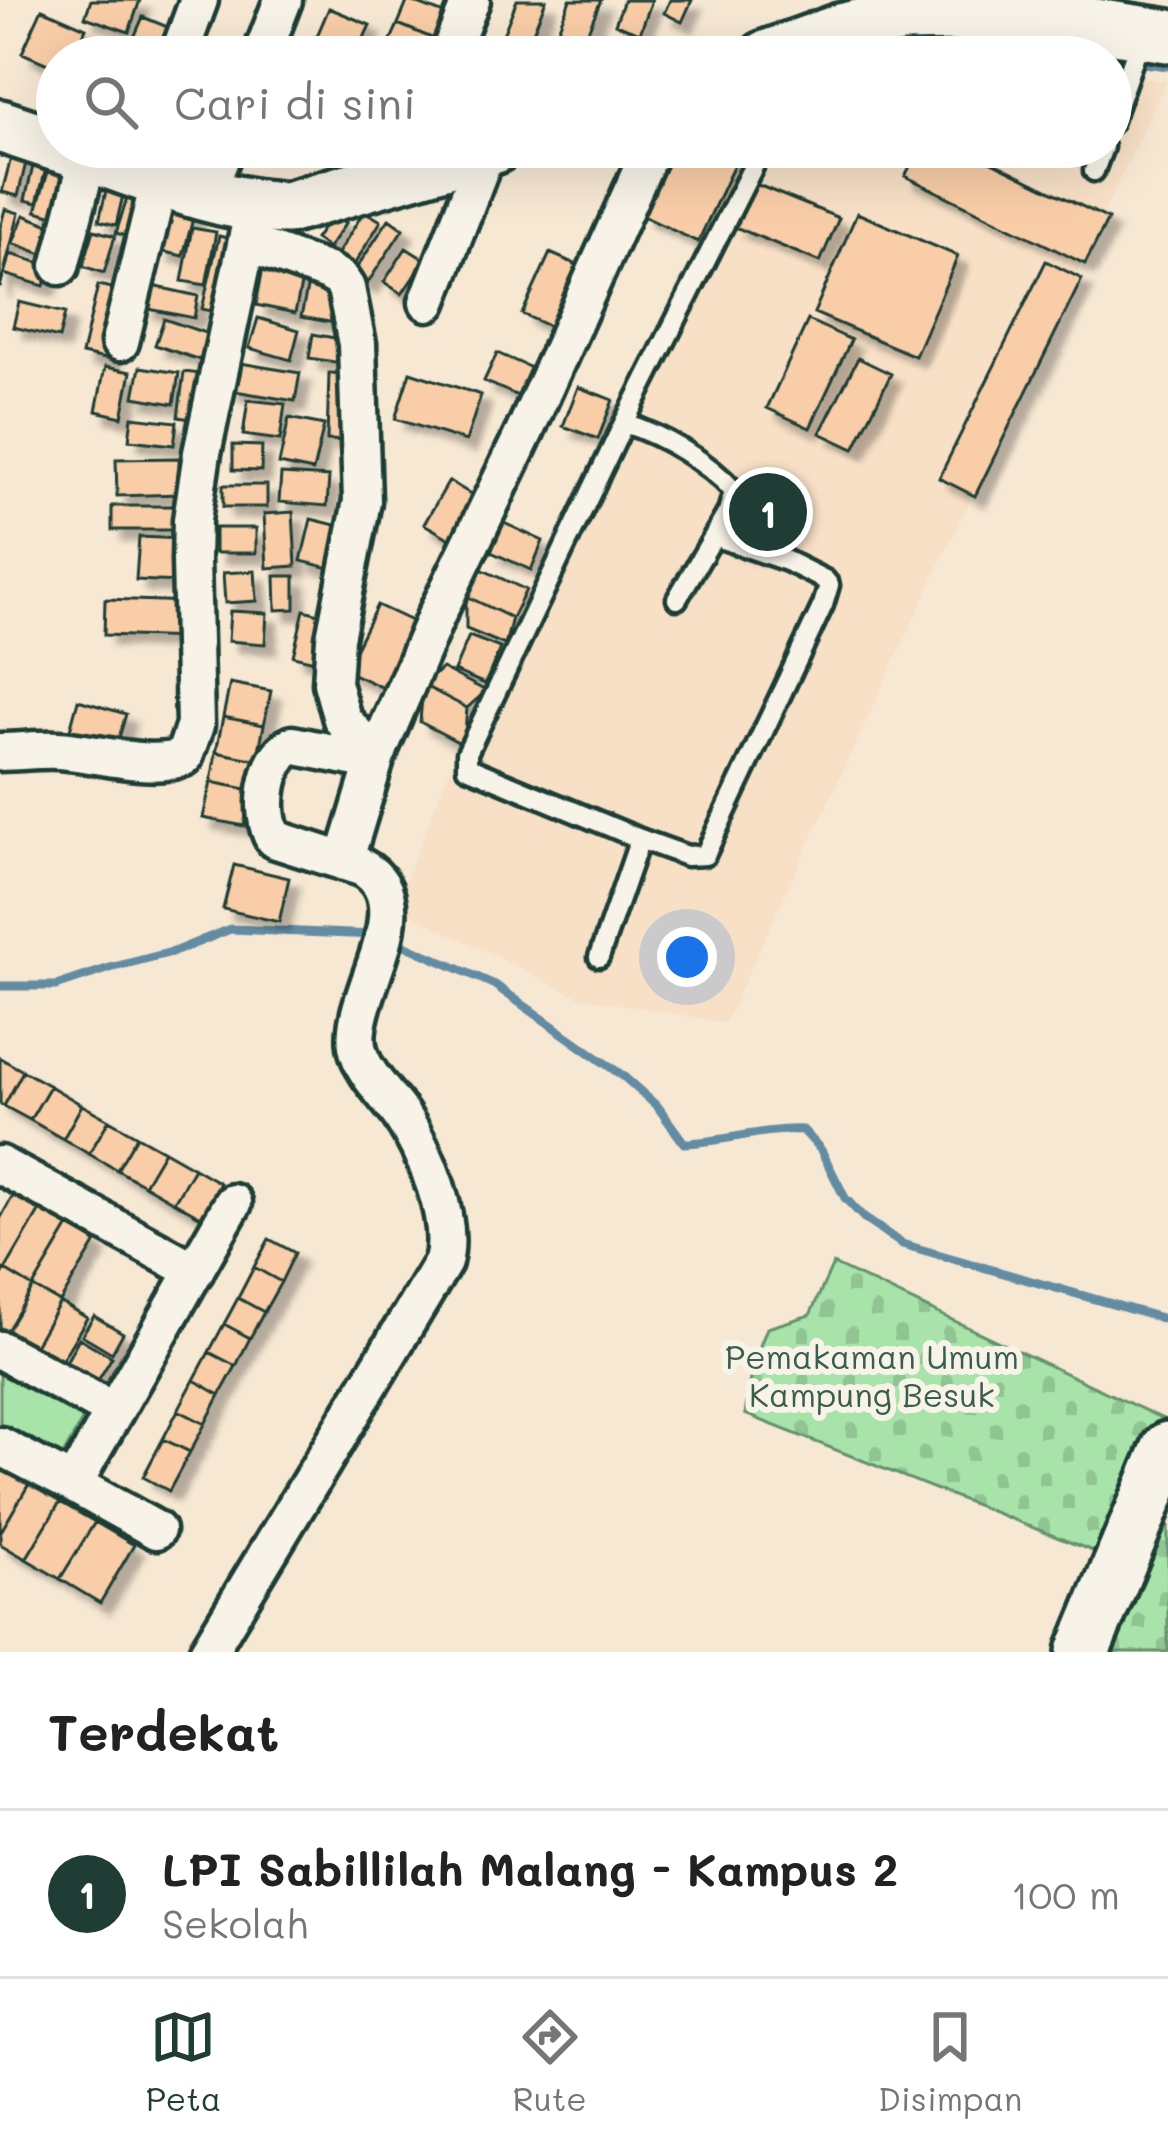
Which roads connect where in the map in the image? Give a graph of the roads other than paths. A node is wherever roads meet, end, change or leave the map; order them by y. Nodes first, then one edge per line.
1 (199, 0) edge
2 (283, 0) edge
3 (471, 0) edge
4 (909, 8) edge
5 (186, 36) edge
6 (269, 36) edge
7 (456, 36) edge
8 (833, 36) edge
9 (1107, 36) edge
10 (1144, 47) edge
11 (1132, 75) edge
12 (0, 126) edge
13 (36, 138) edge
14 (390, 168) edge
15 (480, 168) edge
16 (643, 168) edge
17 (752, 168) edge
18 (1095, 168) edge
19 (1094, 171) dead end
20 (150, 176) edge
21 (60, 266) dead end
22 (428, 302) dead end
23 (120, 343) dead end
24 (624, 423) junction
25 (714, 536) junction
26 (677, 599) dead end
27 (0, 752) edge
28 (377, 753) junction
29 (640, 839) junction
30 (344, 862) junction
31 (598, 956) dead end
32 (0, 1165) edge
33 (233, 1204) dead end
34 (195, 1271) junction
35 (0, 1350) edge
36 (113, 1412) junction
37 (0, 1446) edge
38 (1168, 1448) edge
39 (73, 1484) junction
40 (156, 1530) dead end
41 (208, 1652) edge
42 (1083, 1652) edge

1 - 5 street
2 - 6 street
3 - 7 street
4 - 8 street
4 - 9 street
10 - 11 lane
12 - 13 street
14 - 20 street
15 - 22 street
16 - 28 street
17 - 24 lane
18 - 19 lane
20 - 21 street
20 - 23 street
20 - 27 street
20 - 28 street
24 - 25 lane
24 - 29 lane
25 - 26 lane
25 - 29 lane
28 - 30 street
28 - 30 street
29 - 31 lane
30 - 41 street
32 - 34 street
33 - 34 street
34 - 36 street
35 - 36 street
36 - 39 street
37 - 39 street
38 - 42 street
39 - 40 street

